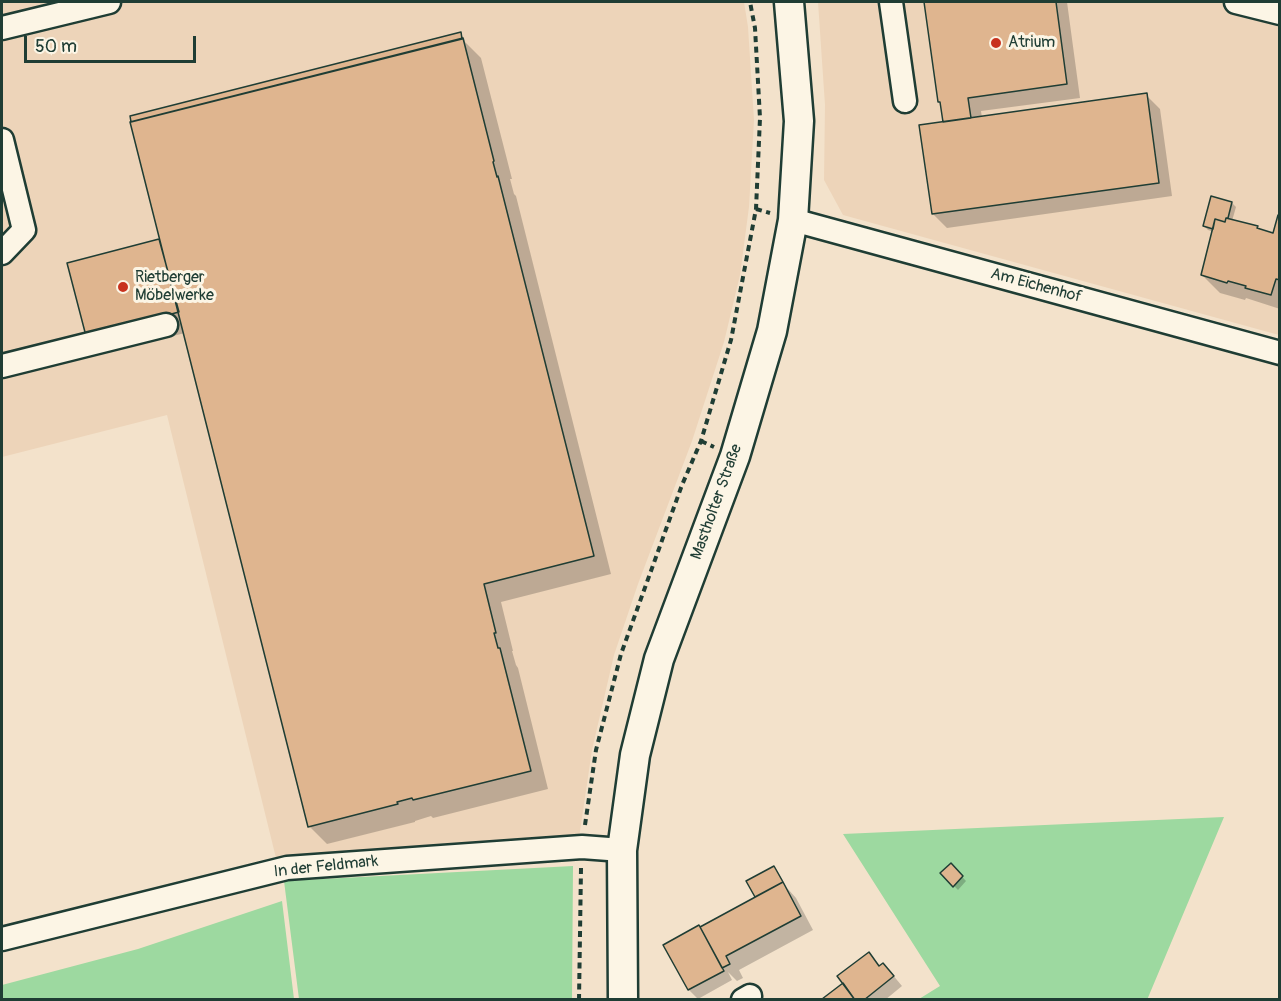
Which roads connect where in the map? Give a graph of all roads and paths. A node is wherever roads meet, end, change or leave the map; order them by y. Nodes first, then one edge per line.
1 (109, 2) edge
2 (750, 2) edge
3 (789, 2) edge
4 (891, 2) edge
5 (1236, 2) edge
6 (71, 6) edge
7 (1280, 13) edge
8 (2, 28) edge
9 (905, 101) dead end
10 (2, 140) edge
11 (756, 209) dead end
12 (793, 220) junction
13 (2, 253) edge
14 (166, 325) dead end
15 (1280, 353) edge
16 (2, 366) edge
17 (622, 850) junction
18 (2, 939) edge
19 (623, 999) edge

1 - 6 street
2 - 11 path
3 - 12 main road, Mastholter Straße
4 - 9 street
5 - 7 street
6 - 8 street
10 - 13 street
12 - 15 street, Am Eichenhof
12 - 17 main road, Mastholter Straße
14 - 16 street
17 - 18 street, In der Feldmark
17 - 19 main road, Mastholter Straße

